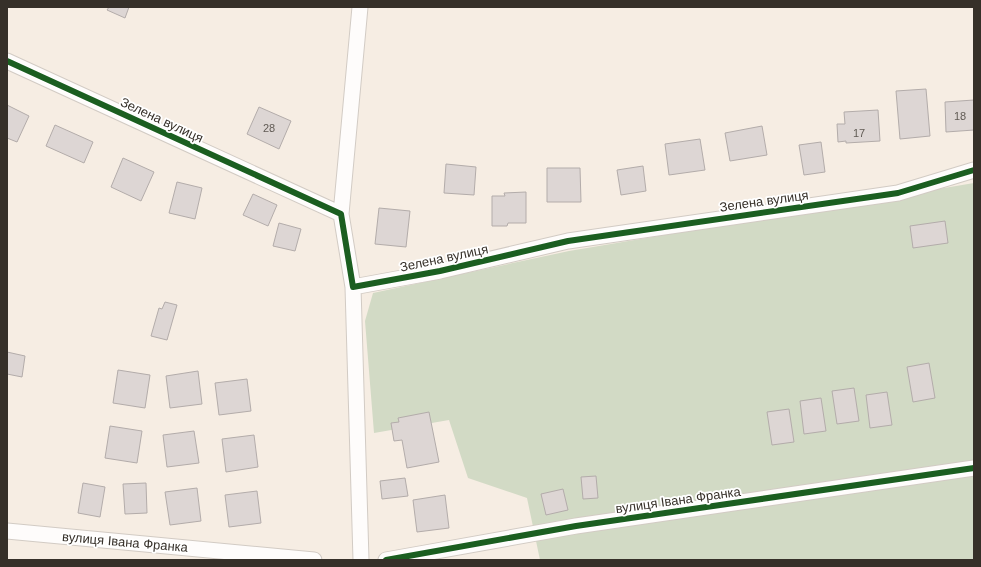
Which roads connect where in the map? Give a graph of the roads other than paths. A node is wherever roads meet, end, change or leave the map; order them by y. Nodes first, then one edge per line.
1 (360, 7) edge
2 (7, 61) edge
3 (974, 170) edge
4 (341, 214) junction
5 (353, 287) junction
6 (974, 468) edge
7 (7, 531) edge
8 (314, 560) edge
9 (361, 560) edge
10 (386, 560) edge

1 - 4 street
2 - 4 street, Зелена вулиця
3 - 5 street, Зелена вулиця
4 - 5 street
5 - 9 street
6 - 10 street, вулиця Івана Франка
7 - 8 street, вулиця Івана Франка

